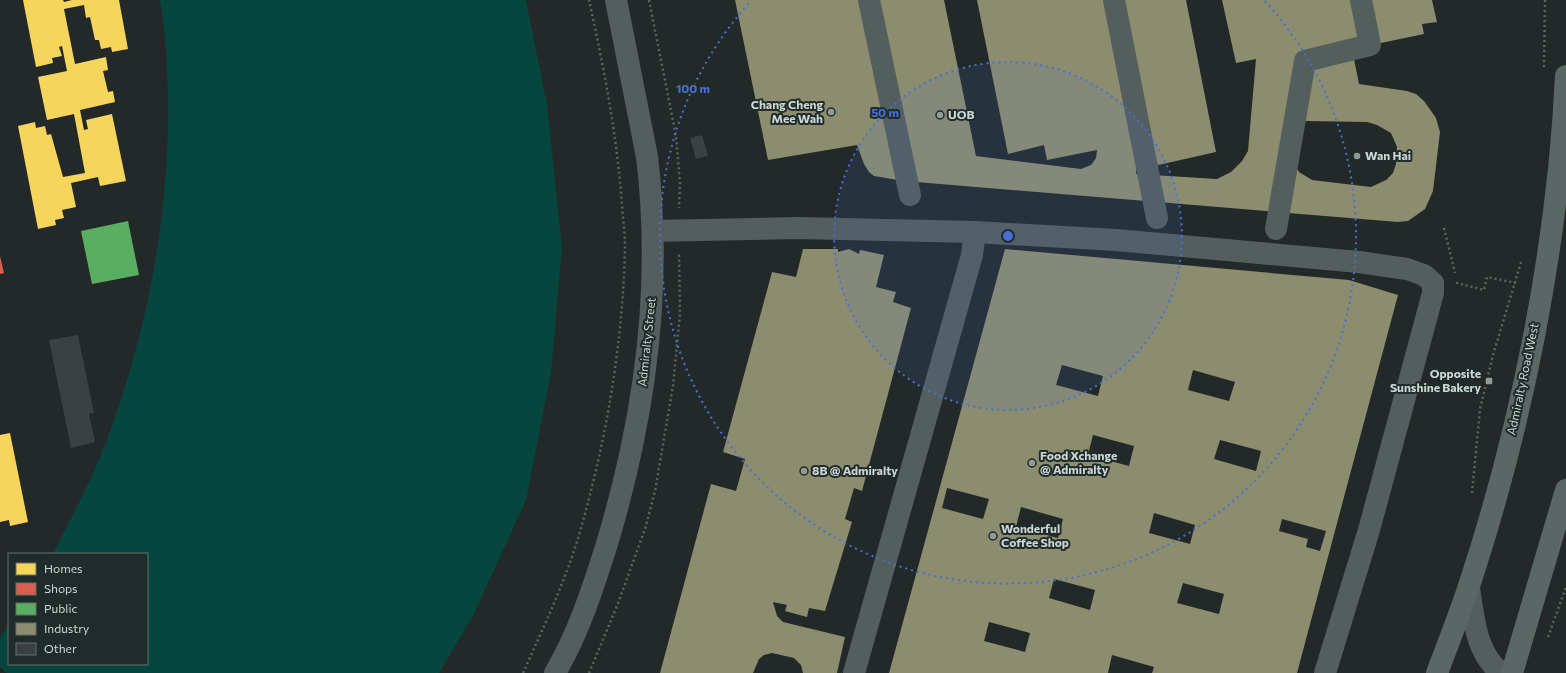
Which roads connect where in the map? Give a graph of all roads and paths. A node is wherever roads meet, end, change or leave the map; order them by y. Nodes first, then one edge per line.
1 (589, 0) edge
2 (616, 0) edge
3 (649, 0) edge
4 (869, 0) edge
5 (1114, 0) edge
6 (1361, 0) edge
7 (1545, 0) edge
8 (1544, 72) dead end
9 (1566, 76) edge
10 (680, 182) dead end
11 (910, 195) dead end
12 (1157, 218) dead end
13 (1444, 228) dead end
14 (1276, 229) dead end
15 (653, 231) junction
16 (975, 232) junction
17 (1524, 254) dead end
18 (1516, 283) junction
19 (1566, 490) edge
20 (1471, 500) dead end
21 (1469, 588) junction
22 (523, 673) edge
23 (555, 673) edge
24 (854, 673) edge
25 (1325, 673) edge
26 (1437, 673) edge
27 (1501, 673) edge
28 (1512, 673) edge

1 - 22 path
2 - 15 street, Admiralty Street
3 - 10 path
4 - 11 street
5 - 12 street
6 - 14 street
7 - 8 path
9 - 21 main road, Admiralty Road West
13 - 18 path
15 - 16 street
15 - 23 street, Admiralty Street
16 - 24 street
16 - 25 street
17 - 18 path
18 - 20 path
19 - 28 main road
21 - 26 main road, Admiralty Road West
21 - 27 street

